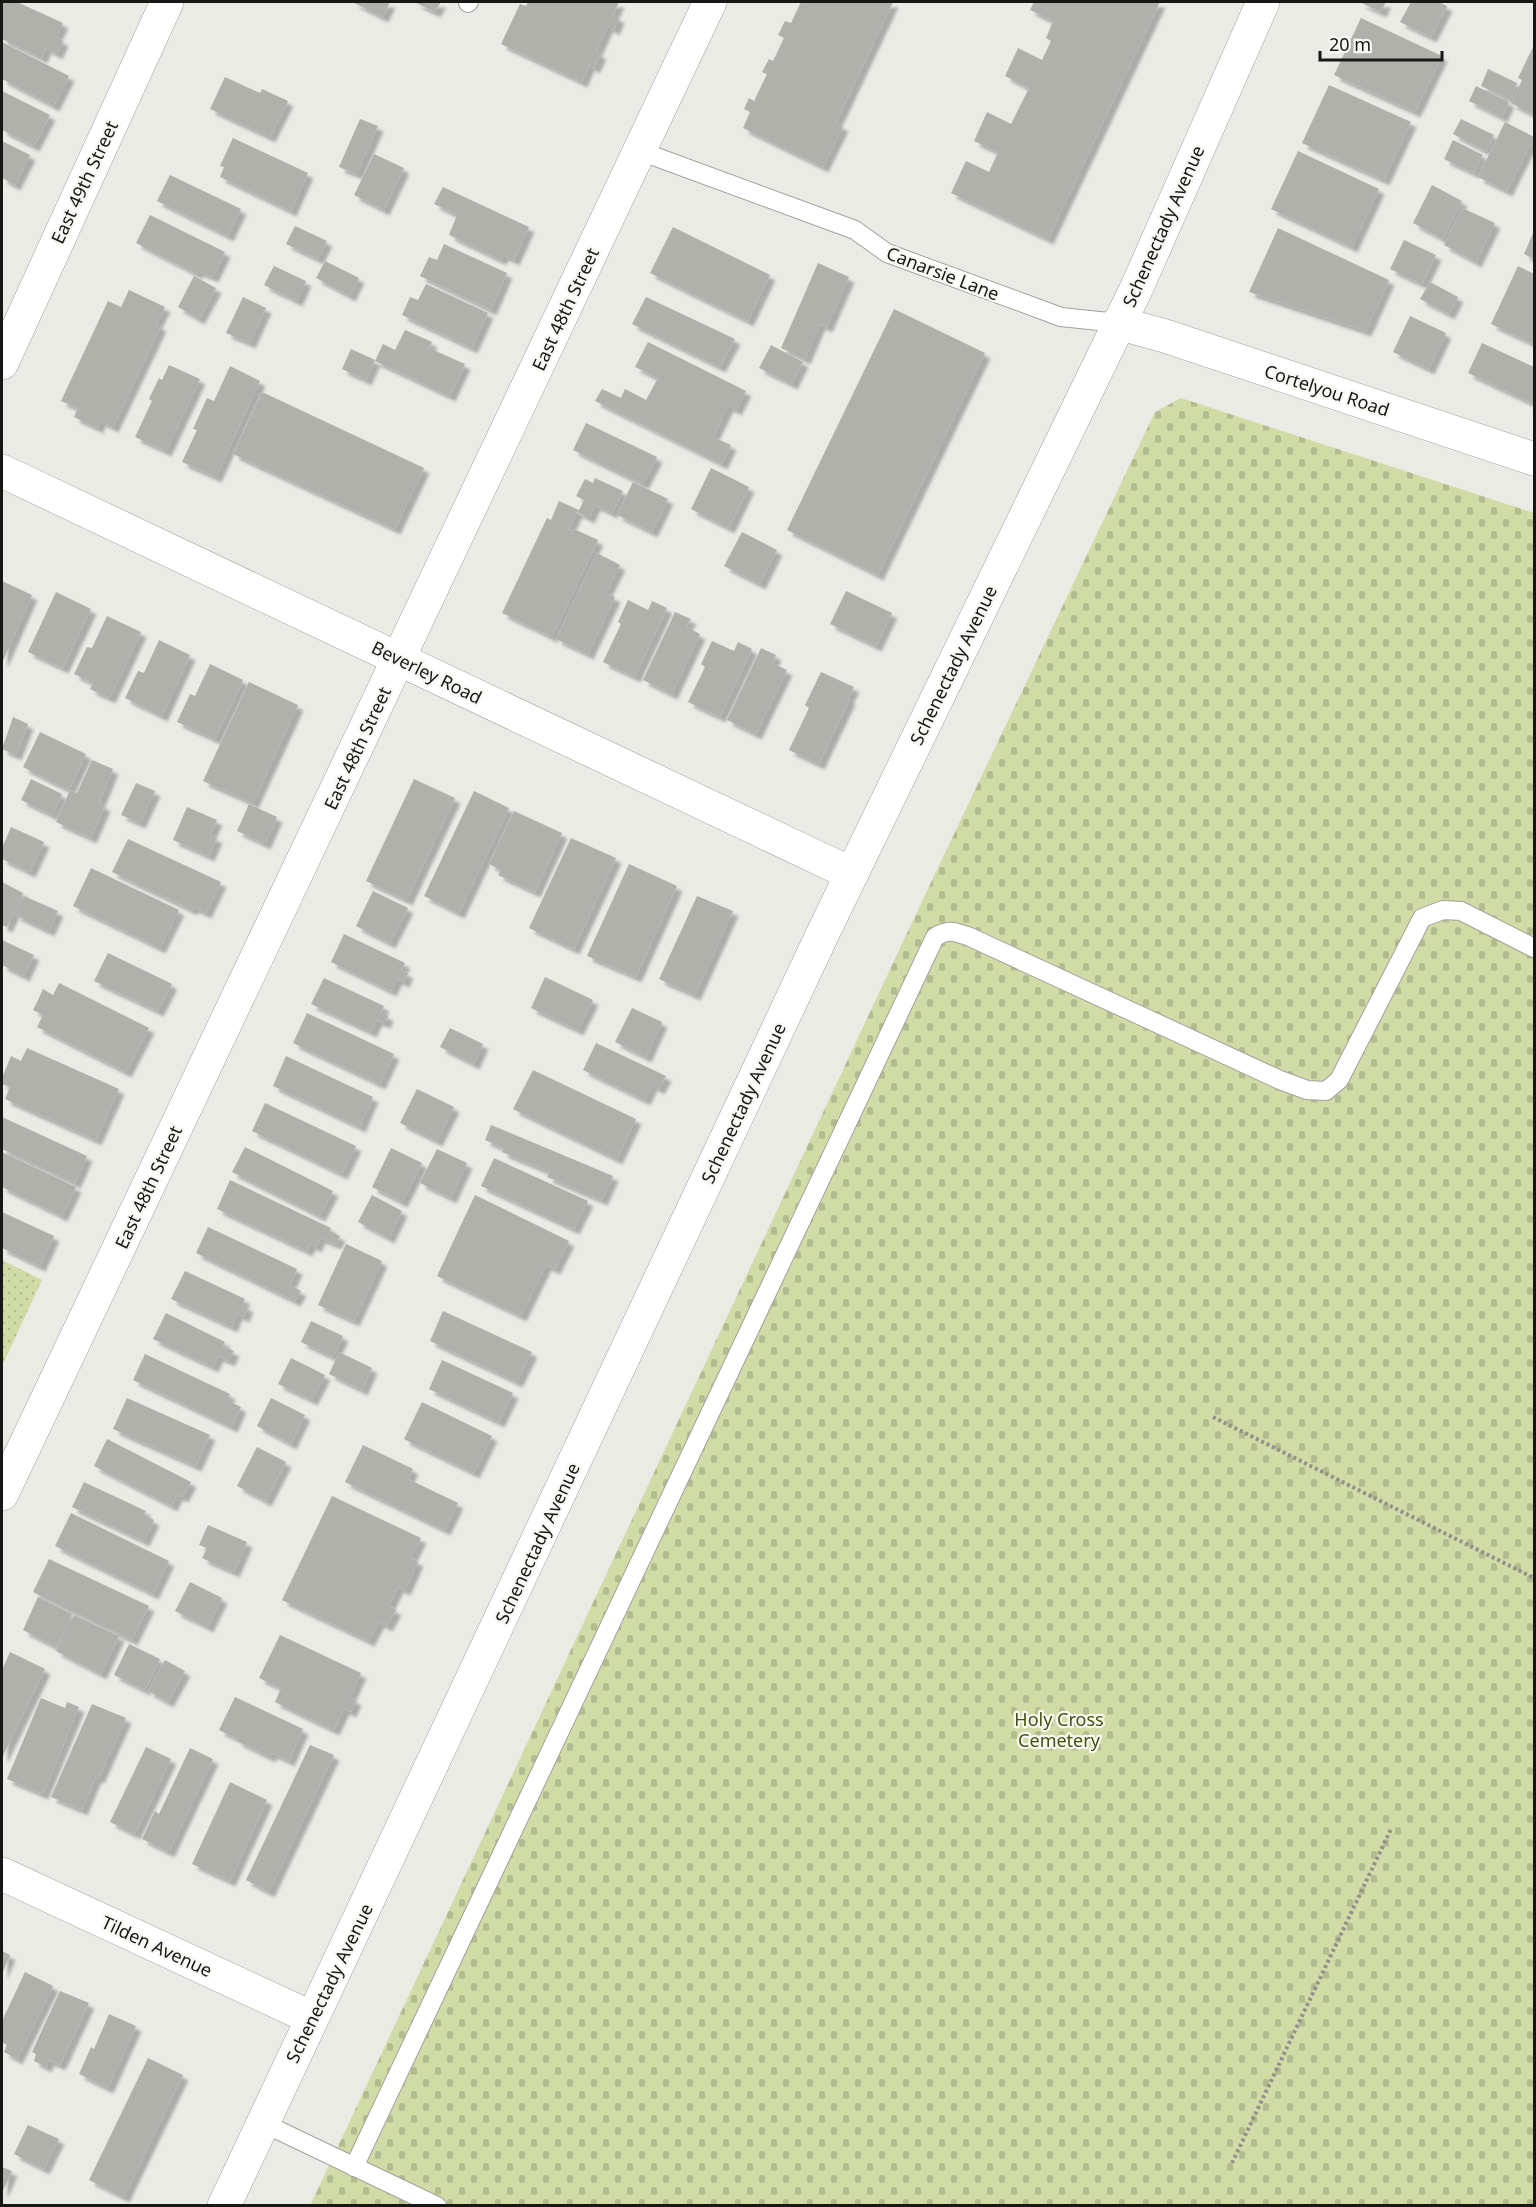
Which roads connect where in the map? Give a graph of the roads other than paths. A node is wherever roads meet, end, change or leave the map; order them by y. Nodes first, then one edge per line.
1 (167, 2) edge
2 (710, 2) edge
3 (1263, 2) edge
4 (640, 151) junction
5 (1118, 323) junction
6 (2, 363) edge
7 (1534, 459) edge
8 (2, 471) edge
9 (399, 660) junction
10 (852, 874) junction
11 (1534, 948) edge
12 (2, 1494) edge
13 (2, 1874) edge
14 (312, 2018) junction
15 (263, 2123) junction
16 (354, 2167) junction
17 (224, 2205) edge
18 (437, 2205) edge

1 - 6 street, East 49th Street
2 - 4 street, East 48th Street
3 - 5 street, Schenectady Avenue
4 - 5 lane, Canarsie Lane
4 - 9 street, East 48th Street
5 - 7 street, Cortelyou Road
5 - 10 street, Schenectady Avenue
8 - 9 street, Beverley Road
9 - 10 street, Beverley Road
9 - 12 street, East 48th Street
10 - 14 street, Schenectady Avenue
11 - 16 lane
13 - 14 street, Tilden Avenue
14 - 15 street, Schenectady Avenue
15 - 16 lane
15 - 17 street, Schenectady Avenue
16 - 18 lane

